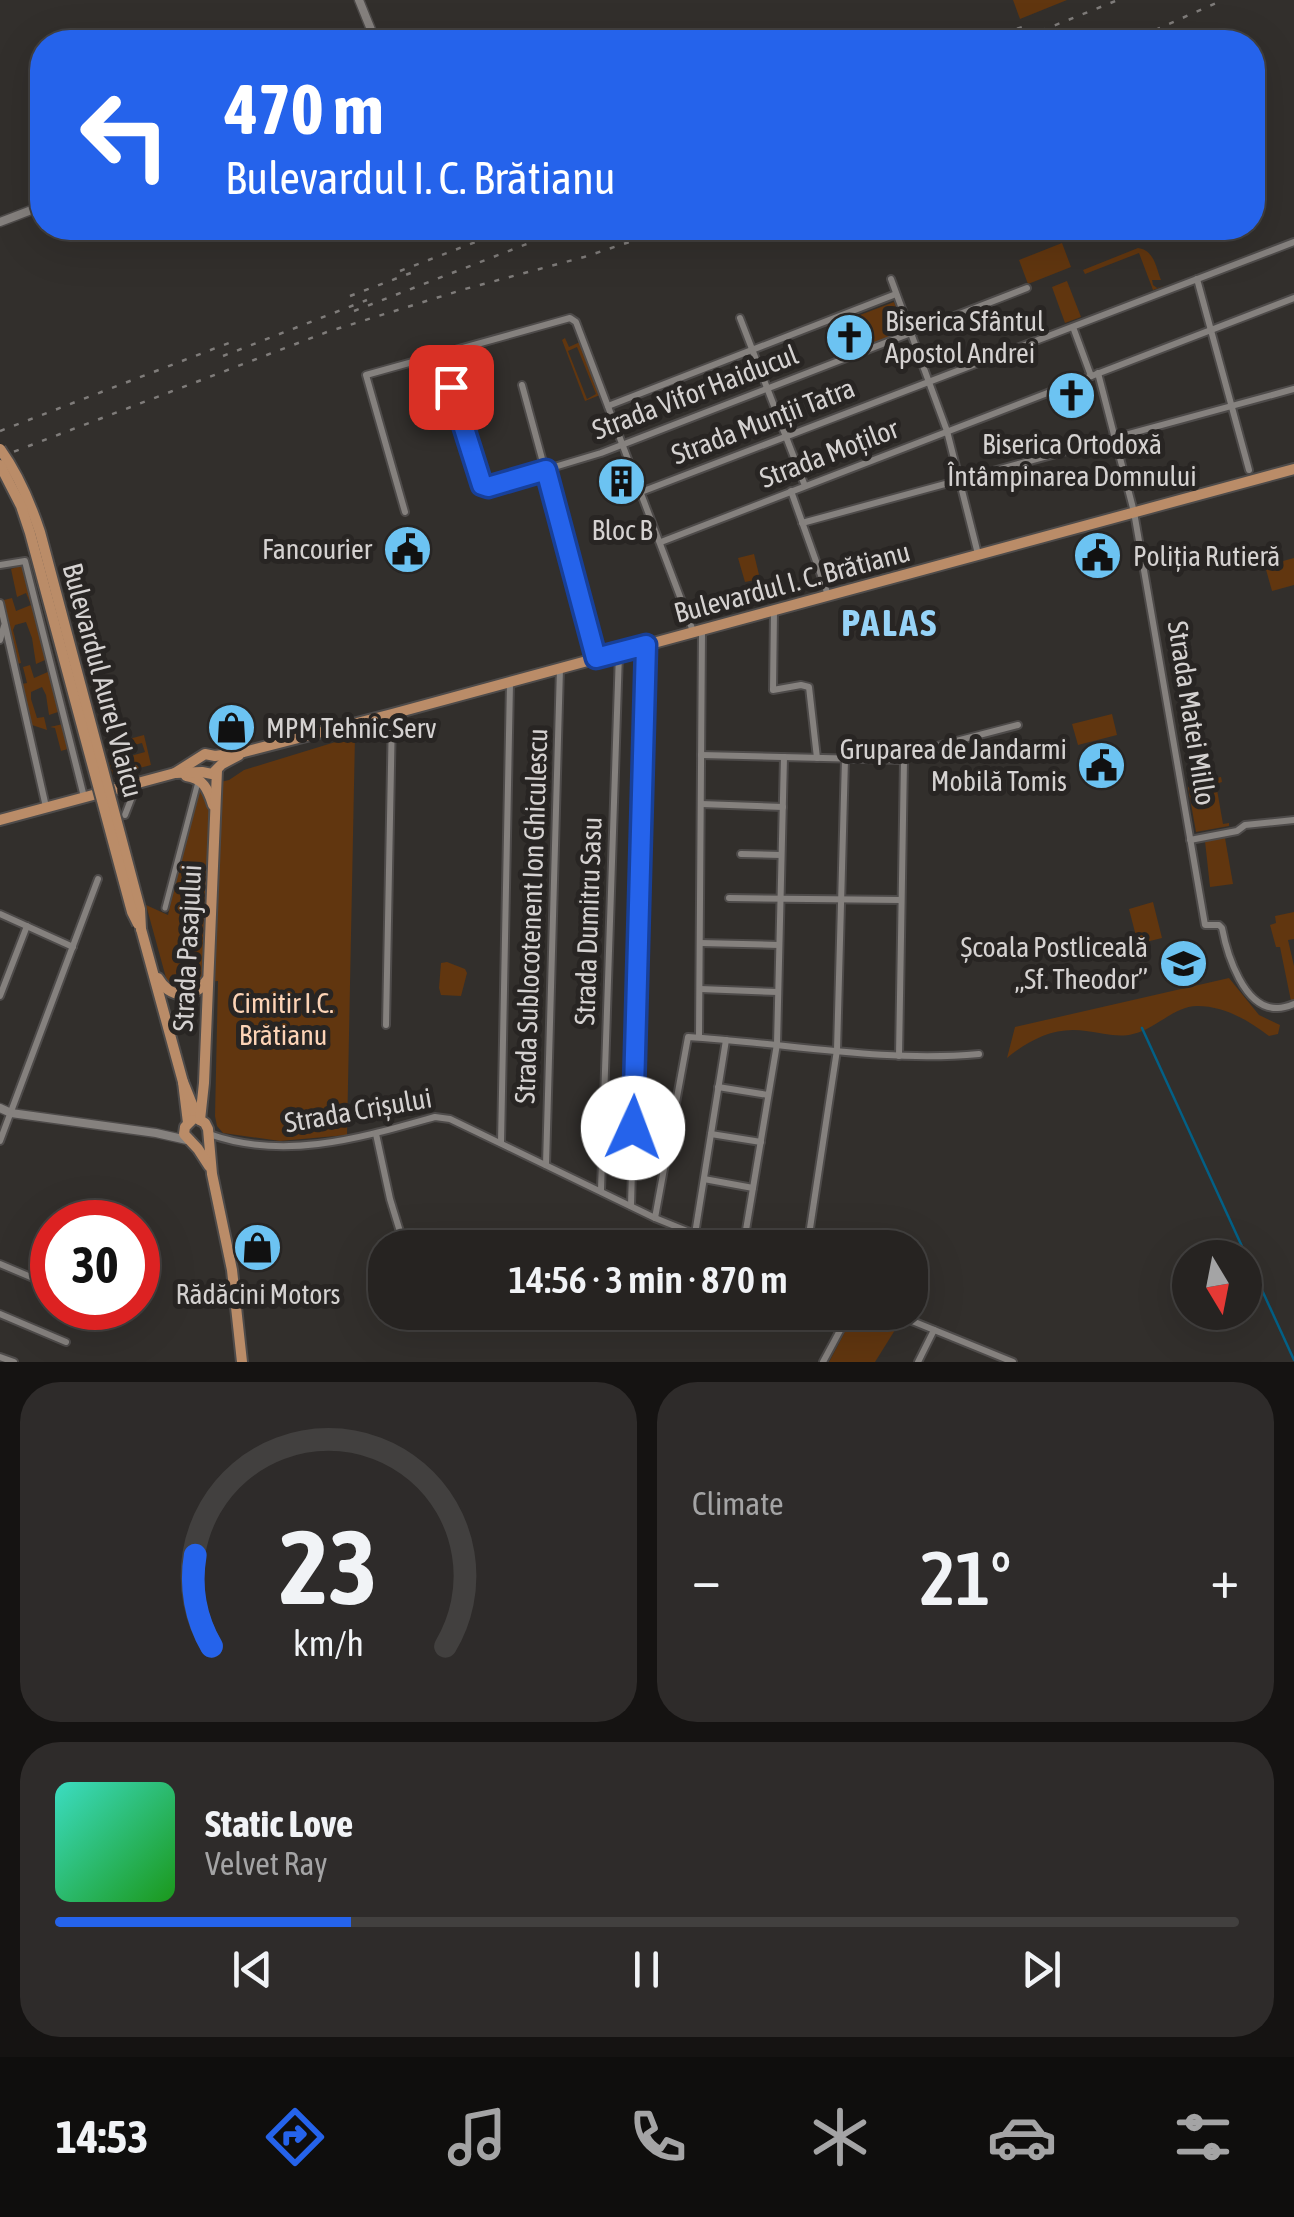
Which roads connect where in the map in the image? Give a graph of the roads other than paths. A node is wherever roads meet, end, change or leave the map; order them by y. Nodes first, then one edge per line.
1 (360, 0) edge
2 (371, 30) edge
3 (30, 211) edge
4 (0, 222) edge
5 (1294, 242) edge
6 (891, 279) dead end
7 (1196, 280) junction
8 (1027, 288) dead end
9 (896, 294) junction
10 (1294, 298) edge
11 (740, 318) dead end
12 (1073, 327) junction
13 (1210, 330) junction
14 (911, 333) junction
15 (752, 350) junction
16 (440, 354) junction
17 (1094, 375) junction
18 (928, 382) junction
19 (522, 385) dead end
20 (767, 388) junction
21 (1294, 389) edge
22 (608, 406) junction
23 (1231, 406) junction
24 (947, 432) junction
25 (786, 437) junction
26 (1115, 438) junction
27 (623, 444) junction
28 (0, 448) edge
29 (0, 465) edge
30 (1294, 469) edge
31 (546, 470) junction
32 (1249, 470) dead end
33 (959, 480) junction
34 (804, 486) junction
35 (792, 491) junction
36 (641, 492) junction
37 (405, 512) dead end
38 (1134, 512) junction
39 (802, 522) junction
40 (660, 542) junction
41 (978, 555) junction
42 (0, 565) edge
43 (828, 595) junction
44 (0, 603) edge
45 (774, 611) junction
46 (5, 625) junction
47 (698, 631) junction
48 (0, 640) edge
49 (646, 645) junction
50 (619, 652) junction
51 (596, 658) junction
52 (560, 668) junction
53 (510, 682) junction
54 (392, 714) junction
55 (1018, 724) dead end
56 (282, 742) junction
57 (701, 755) junction
58 (784, 757) junction
59 (200, 758) junction
60 (817, 758) junction
61 (845, 759) junction
62 (904, 760) junction
63 (217, 764) junction
64 (175, 773) junction
65 (201, 775) junction
66 (162, 776) junction
67 (137, 783) junction
68 (84, 797) junction
69 (701, 804) junction
70 (782, 807) junction
71 (46, 808) junction
72 (125, 815) dead end
73 (216, 815) junction
74 (0, 820) edge
75 (1294, 820) edge
76 (1190, 840) junction
77 (741, 854) dead end
78 (781, 856) junction
79 (98, 880) dead end
80 (729, 898) dead end
81 (780, 898) junction
82 (841, 900) junction
83 (902, 900) junction
84 (165, 908) dead end
85 (0, 914) edge
86 (27, 926) junction
87 (141, 930) junction
88 (700, 944) junction
89 (779, 945) junction
90 (73, 947) junction
91 (152, 969) junction
92 (208, 980) junction
93 (700, 989) junction
94 (778, 992) junction
95 (0, 996) edge
96 (1294, 1004) edge
97 (386, 1025) dead end
98 (699, 1038) junction
99 (726, 1040) junction
100 (776, 1044) junction
101 (838, 1050) junction
102 (979, 1054) dead end
103 (899, 1056) junction
104 (718, 1088) junction
105 (768, 1095) junction
106 (0, 1108) edge
107 (11, 1113) junction
108 (199, 1127) junction
109 (156, 1134) junction
110 (376, 1134) junction
111 (711, 1134) junction
112 (0, 1141) edge
113 (190, 1141) junction
114 (760, 1142) junction
115 (500, 1143) junction
116 (546, 1165) junction
117 (212, 1174) junction
118 (704, 1178) junction
119 (753, 1188) junction
120 (602, 1192) junction
121 (631, 1206) junction
122 (655, 1218) junction
123 (399, 1230) edge
124 (685, 1230) edge
125 (696, 1230) edge
126 (746, 1230) edge
127 (809, 1230) edge
128 (0, 1264) edge
129 (30, 1277) edge
130 (0, 1314) edge
131 (928, 1328) edge
132 (840, 1330) edge
133 (934, 1330) junction
134 (66, 1342) dead end
135 (0, 1357) edge
136 (14, 1362) edge
137 (242, 1362) edge
138 (823, 1362) edge
139 (918, 1362) edge
140 (1013, 1362) edge

1 - 2 street
3 - 4 street
5 - 7 street, Strada Munții Tatra
6 - 9 street
7 - 12 street, Strada Munții Tatra
7 - 13 street
8 - 14 street, Strada Vifor Haiducul
9 - 14 street
9 - 15 street
10 - 13 street, Strada Moților
11 - 15 street
12 - 17 street, Strada Matei Millo
12 - 18 street, Strada Munții Tatra
13 - 17 street, Strada Moților
13 - 23 street
14 - 18 street
14 - 20 street, Strada Vifor Haiducul
15 - 20 street
15 - 22 street
16 - 22 street
16 - 31 street, Strada Vifor Haiducul
16 - 37 street
17 - 24 street, Strada Moților
17 - 26 street, Strada Matei Millo
18 - 24 street
18 - 25 street, Strada Munții Tatra
19 - 31 street
20 - 25 street
20 - 27 street, Strada Vifor Haiducul
21 - 23 street
22 - 27 street
23 - 26 street
23 - 32 street
24 - 33 street
24 - 34 street, Strada Moților
25 - 34 street
25 - 36 street, Strada Munții Tatra
26 - 33 street
26 - 38 street, Strada Matei Millo
27 - 31 street, Strada Vifor Haiducul
27 - 36 street
28 - 87 main road, Bulevardul Aurel Vlaicu, bridge
29 - 87 main road, Bulevardul Aurel Vlaicu, bridge
30 - 38 main road, Bulevardul I. C. Brătianu
31 - 51 street
33 - 39 street
33 - 41 street
34 - 35 street, Strada Moților
35 - 39 street
35 - 40 street, Strada Moților
36 - 40 street
38 - 41 main road, Bulevardul I. C. Brătianu
38 - 76 street, Strada Matei Millo
39 - 43 street
40 - 47 street
41 - 43 main road, Bulevardul I. C. Brătianu
42 - 68 street
43 - 45 main road, Bulevardul I. C. Brătianu
44 - 46 street
45 - 47 main road, Bulevardul I. C. Brătianu
45 - 60 street
46 - 48 street
46 - 71 street
47 - 49 main road, Bulevardul I. C. Brătianu
47 - 57 street
49 - 50 main road, Bulevardul I. C. Brătianu
49 - 121 street
50 - 51 main road, Bulevardul I. C. Brătianu
50 - 120 street, Strada Dumitru Sasu
51 - 52 main road, Bulevardul I. C. Brătianu
52 - 53 main road, Bulevardul I. C. Brătianu
52 - 116 street, Strada Sublocotenent Ion Ghiculescu
53 - 54 main road, Bulevardul I. C. Brătianu
53 - 115 street
54 - 56 main road, Bulevardul I. C. Brătianu
54 - 97 street
55 - 62 street
56 - 63 main road, Bulevardul I. C. Brătianu
56 - 73 main road
57 - 58 street
57 - 69 street
58 - 60 street
58 - 70 street
59 - 63 main road
59 - 64 main road
59 - 65 main road, Strada Pasajului
60 - 61 street
61 - 62 street
61 - 82 street
62 - 83 street
63 - 65 main road
63 - 73 main road, Strada Pasajului
64 - 65 main road
64 - 66 main road
65 - 66 main road
65 - 73 main road, Strada Pasajului
65 - 84 street
66 - 67 main road
67 - 68 main road
67 - 72 street
68 - 71 main road
69 - 70 street
69 - 88 street
70 - 78 street
71 - 74 main road
73 - 92 main road, Strada Pasajului
75 - 76 street
76 - 96 street, Strada Matei Millo
77 - 78 street
78 - 81 street
79 - 90 street
80 - 81 street
81 - 82 street
81 - 89 street
82 - 83 street
82 - 101 street
83 - 103 street
85 - 86 street
86 - 90 street
86 - 95 street
87 - 91 main road, Bulevardul Aurel Vlaicu
88 - 89 street
88 - 93 street
89 - 94 street
90 - 107 street
91 - 92 main road
91 - 108 main road, Bulevardul Aurel Vlaicu
92 - 108 main road, Strada Pasajului
93 - 94 street
93 - 98 street
94 - 100 street
98 - 99 street
98 - 122 street
99 - 100 street
99 - 104 street
100 - 101 street
100 - 105 street
101 - 103 street
101 - 127 street
102 - 103 street
104 - 105 street
104 - 111 street
105 - 114 street
106 - 107 street
107 - 109 street
107 - 112 street
108 - 109 street
108 - 110 street, Strada Crișului
108 - 113 main road, Bulevardul Aurel Vlaicu
108 - 113 main road
108 - 117 main road, Bulevardul Aurel Vlaicu
109 - 113 street
110 - 115 street, Strada Crișului
110 - 123 street
111 - 114 street
111 - 118 street
113 - 117 main road, Bulevardul Aurel Vlaicu
114 - 119 street
115 - 116 street, Strada Crișului
116 - 120 street, Strada Crișului
117 - 137 main road, Bulevardul Aurel Vlaicu
118 - 119 street
118 - 125 street
119 - 126 street
120 - 121 street, Strada Crișului
121 - 122 street, Strada Crișului
122 - 124 street, Strada Crișului
128 - 129 street
130 - 134 street
131 - 133 street
132 - 138 street
133 - 139 street
133 - 140 street
135 - 136 street

